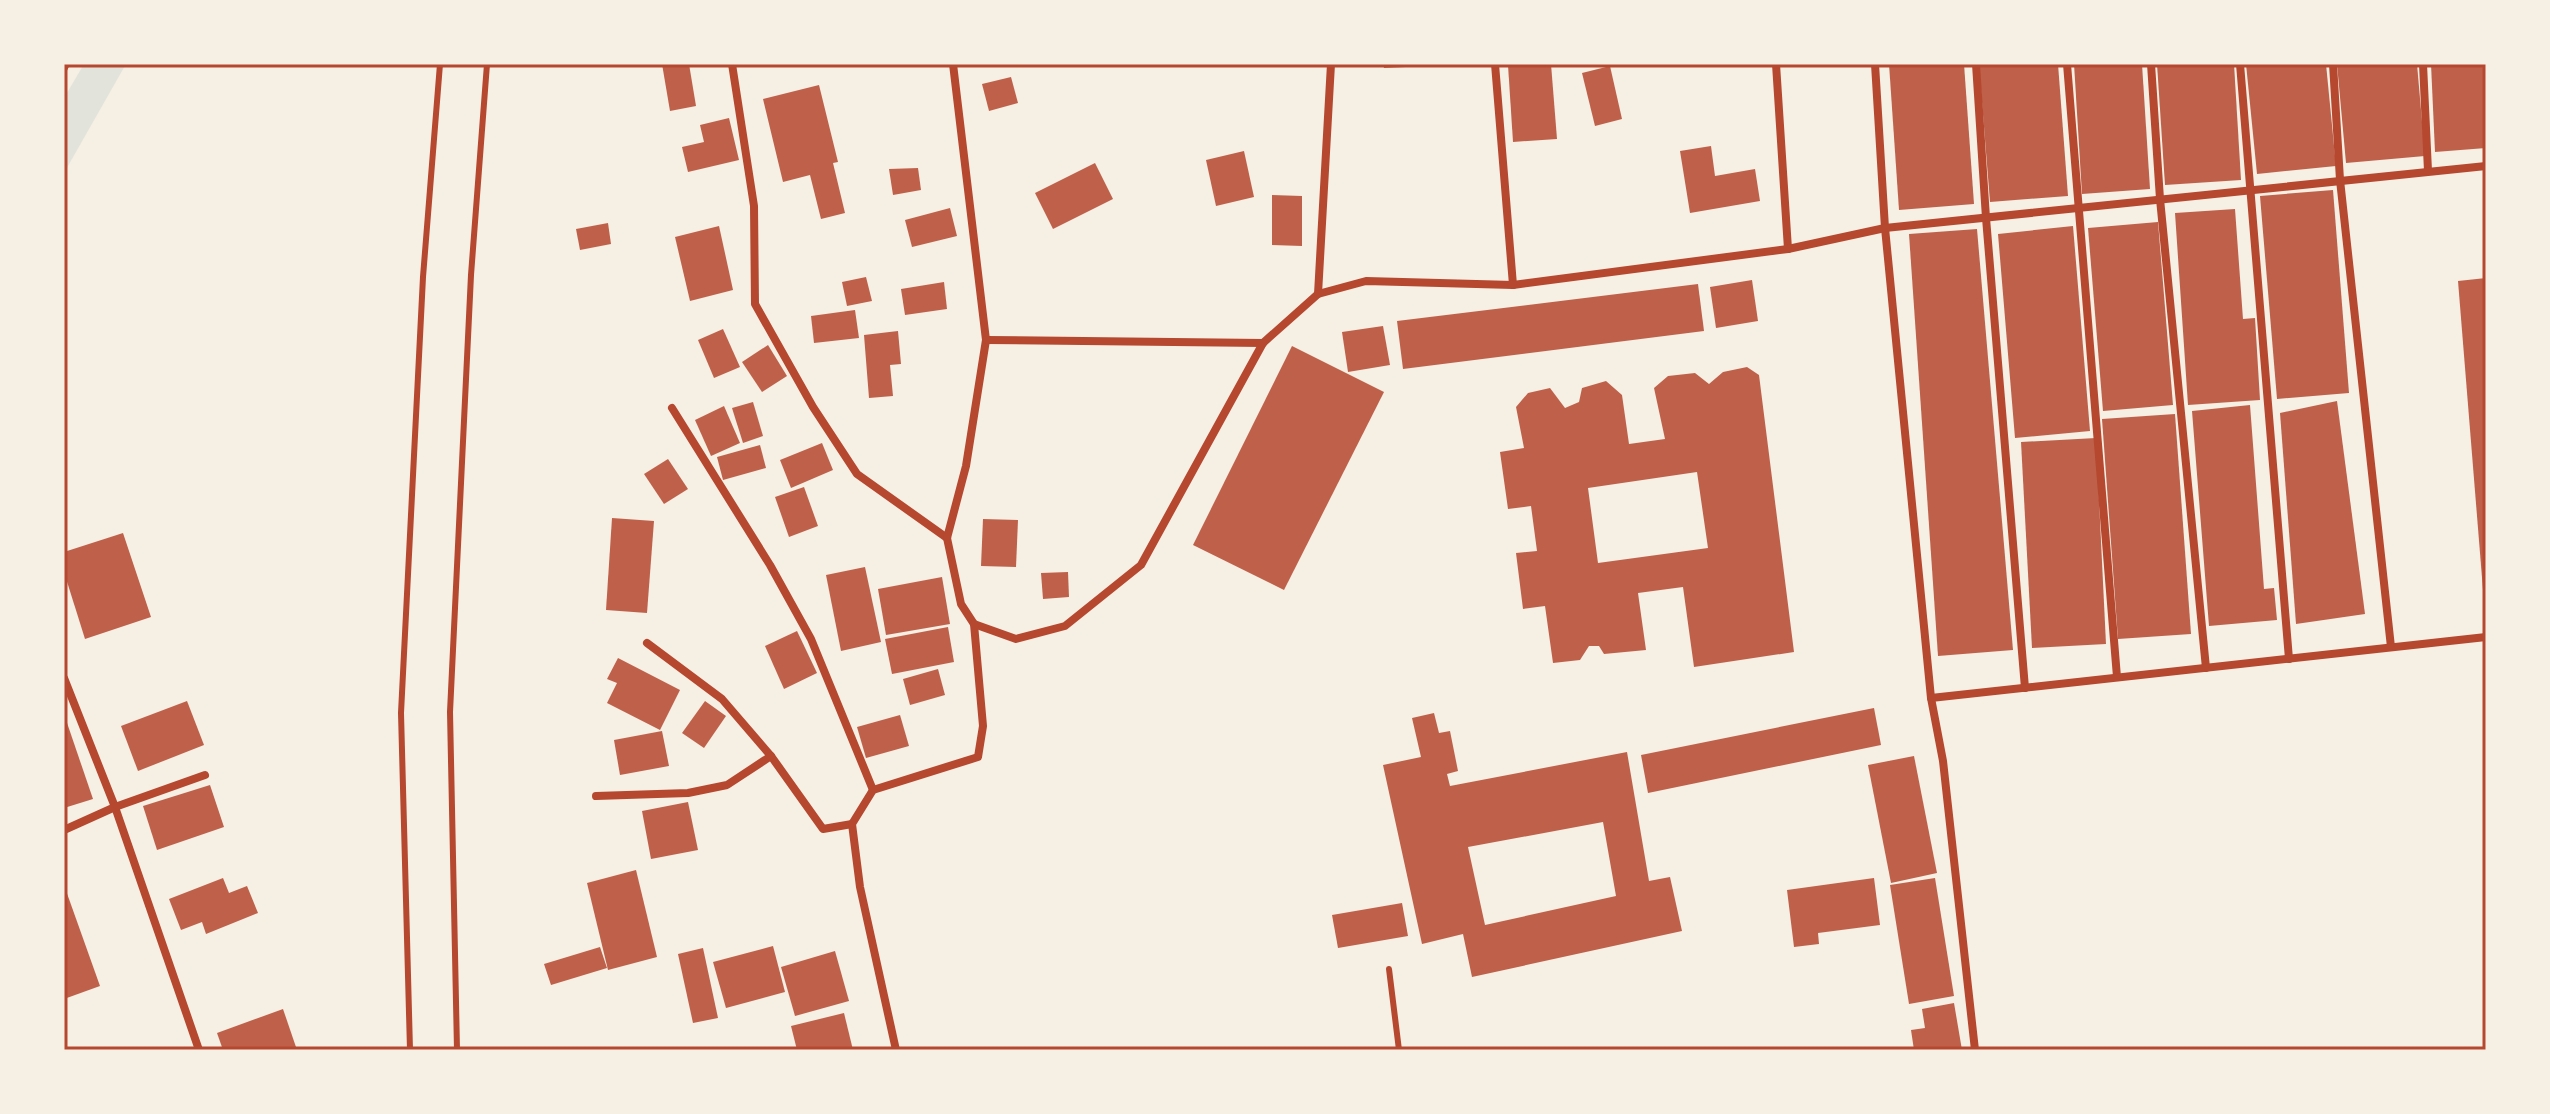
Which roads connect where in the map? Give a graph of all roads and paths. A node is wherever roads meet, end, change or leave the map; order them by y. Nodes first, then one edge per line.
1 (67, 64) edge
2 (440, 64) edge
3 (487, 64) edge
4 (732, 64) edge
5 (953, 64) edge
6 (1331, 64) edge
7 (1495, 64) edge
8 (1776, 64) edge
9 (1875, 64) edge
10 (1976, 64) edge
11 (2067, 64) edge
12 (2151, 64) edge
13 (2240, 64) edge
14 (2333, 64) edge
15 (2423, 64) edge
16 (64, 70) edge
17 (2486, 166) edge
18 (2428, 171) junction
19 (2340, 180) junction
20 (2249, 190) junction
21 (2160, 199) junction
22 (2079, 208) junction
23 (1986, 218) junction
24 (1885, 228) junction
25 (1788, 249) junction
26 (1513, 285) junction
27 (1318, 294) junction
28 (986, 340) junction
29 (1263, 343) junction
30 (672, 408) dead end
31 (947, 538) junction
32 (974, 624) junction
33 (2486, 637) edge
34 (647, 643) dead end
35 (2391, 647) junction
36 (2289, 659) junction
37 (2206, 668) junction
38 (2117, 677) junction
39 (64, 678) edge
40 (2025, 688) junction
41 (1931, 698) junction
42 (771, 756) junction
43 (205, 775) dead end
44 (873, 790) junction
45 (596, 796) dead end
46 (115, 807) junction
47 (852, 824) junction
48 (64, 830) edge
49 (1389, 969) dead end
50 (199, 1050) edge
51 (410, 1050) edge
52 (457, 1050) edge
53 (896, 1050) edge
54 (1399, 1050) edge
55 (1975, 1050) edge

1 - 16 lane
2 - 51 lane
3 - 52 lane
4 - 31 street
5 - 28 street
6 - 27 street
7 - 26 street
8 - 25 street
9 - 24 street
10 - 23 street
11 - 22 street
12 - 21 street
13 - 20 street
14 - 19 street
15 - 18 street
17 - 18 street
18 - 19 street
19 - 20 street
19 - 35 street
20 - 21 street
20 - 36 street
21 - 22 street
21 - 37 street
22 - 23 street
22 - 38 street
23 - 24 street
23 - 40 street
24 - 25 street
24 - 41 street
25 - 26 street
26 - 27 street
27 - 29 street
28 - 29 street
28 - 31 street
29 - 32 street
30 - 44 street
31 - 32 street
32 - 44 street
33 - 35 street
34 - 42 street
35 - 36 street
36 - 37 street
37 - 38 street
38 - 40 street
39 - 46 street
40 - 41 street
41 - 55 street
42 - 45 street
42 - 47 street
43 - 46 street
44 - 47 street
46 - 48 street
46 - 50 street
47 - 53 street
49 - 54 lane

